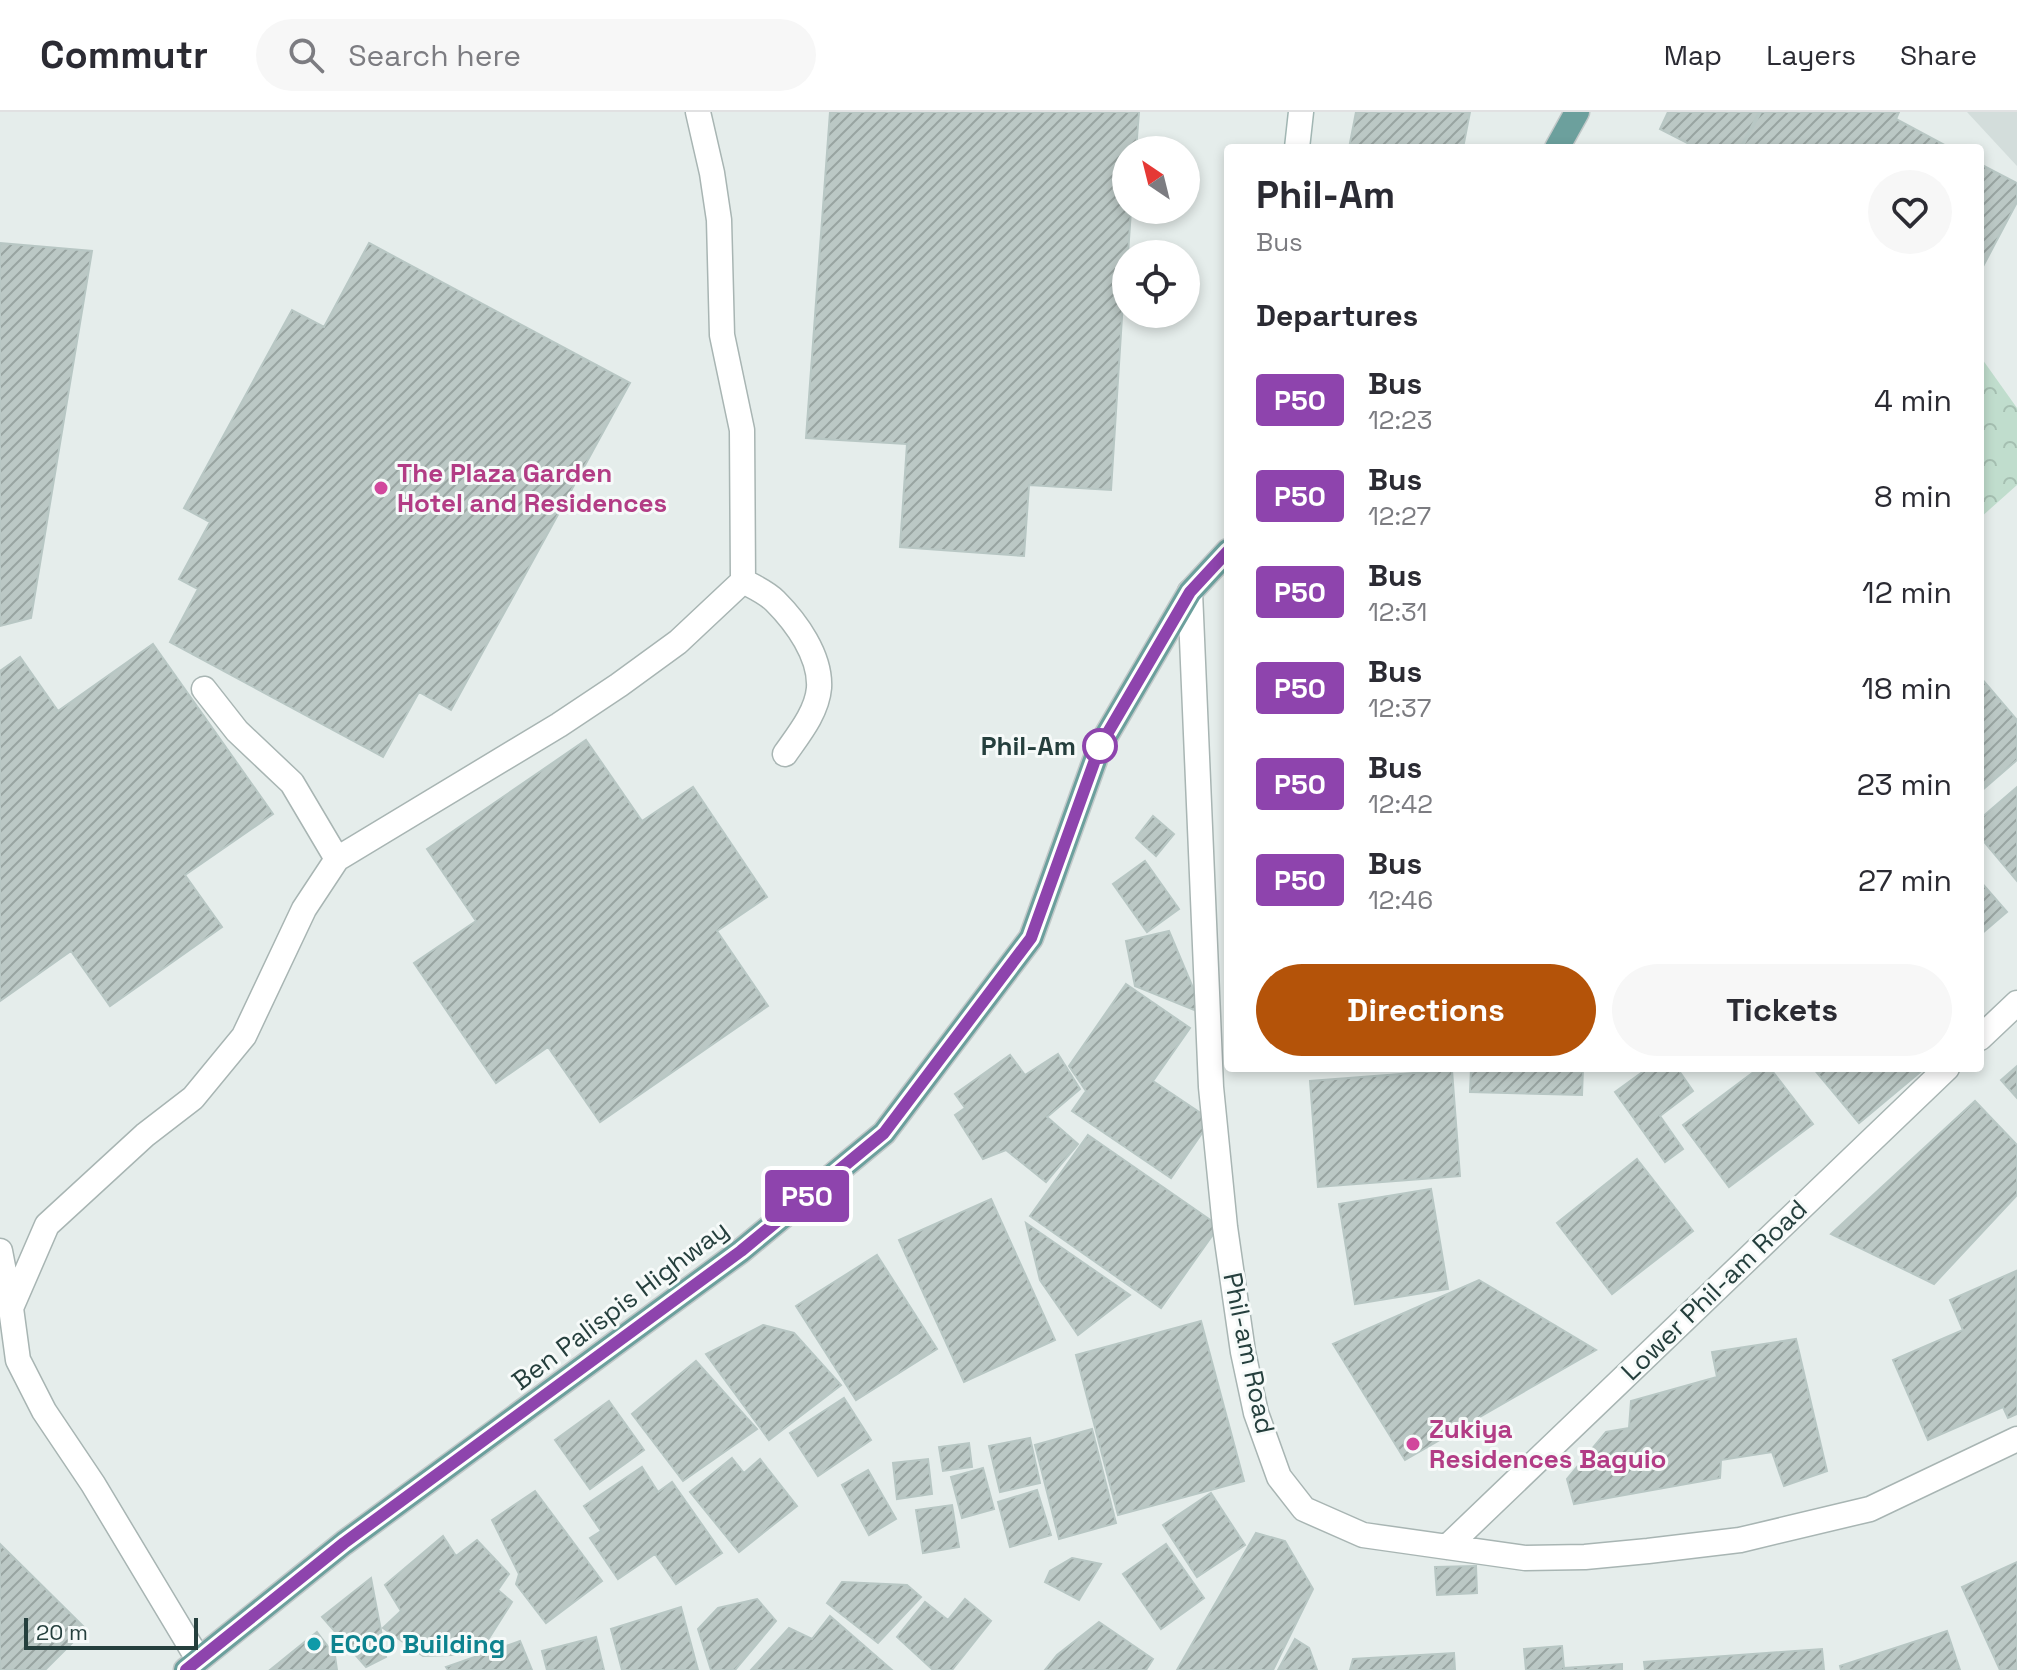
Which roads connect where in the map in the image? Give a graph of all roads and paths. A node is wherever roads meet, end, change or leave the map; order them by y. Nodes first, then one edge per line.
1 (698, 112) edge
2 (1301, 112) edge
3 (1577, 112) edge
4 (1297, 144) edge
5 (1559, 144) edge
6 (1224, 555) edge
7 (743, 581) junction
8 (1190, 592) junction
9 (204, 689) dead end
10 (785, 754) dead end
11 (337, 859) junction
12 (2017, 1003) edge
13 (1984, 1034) edge
14 (1943, 1072) edge
15 (0, 1251) edge
16 (11, 1308) junction
17 (2017, 1439) edge
18 (1447, 1547) junction
19 (192, 1664) edge

1 - 7 street
2 - 4 street
3 - 5 main road
6 - 8 main road, Ben Palispis Highway
7 - 10 street
7 - 11 street
8 - 18 street, Phil-am Road
8 - 19 main road, Ben Palispis Highway
9 - 11 street
11 - 16 street
12 - 13 street
14 - 18 street, Lower Phil-am Road
15 - 16 street
16 - 19 street
17 - 18 street, Phil-am Road

